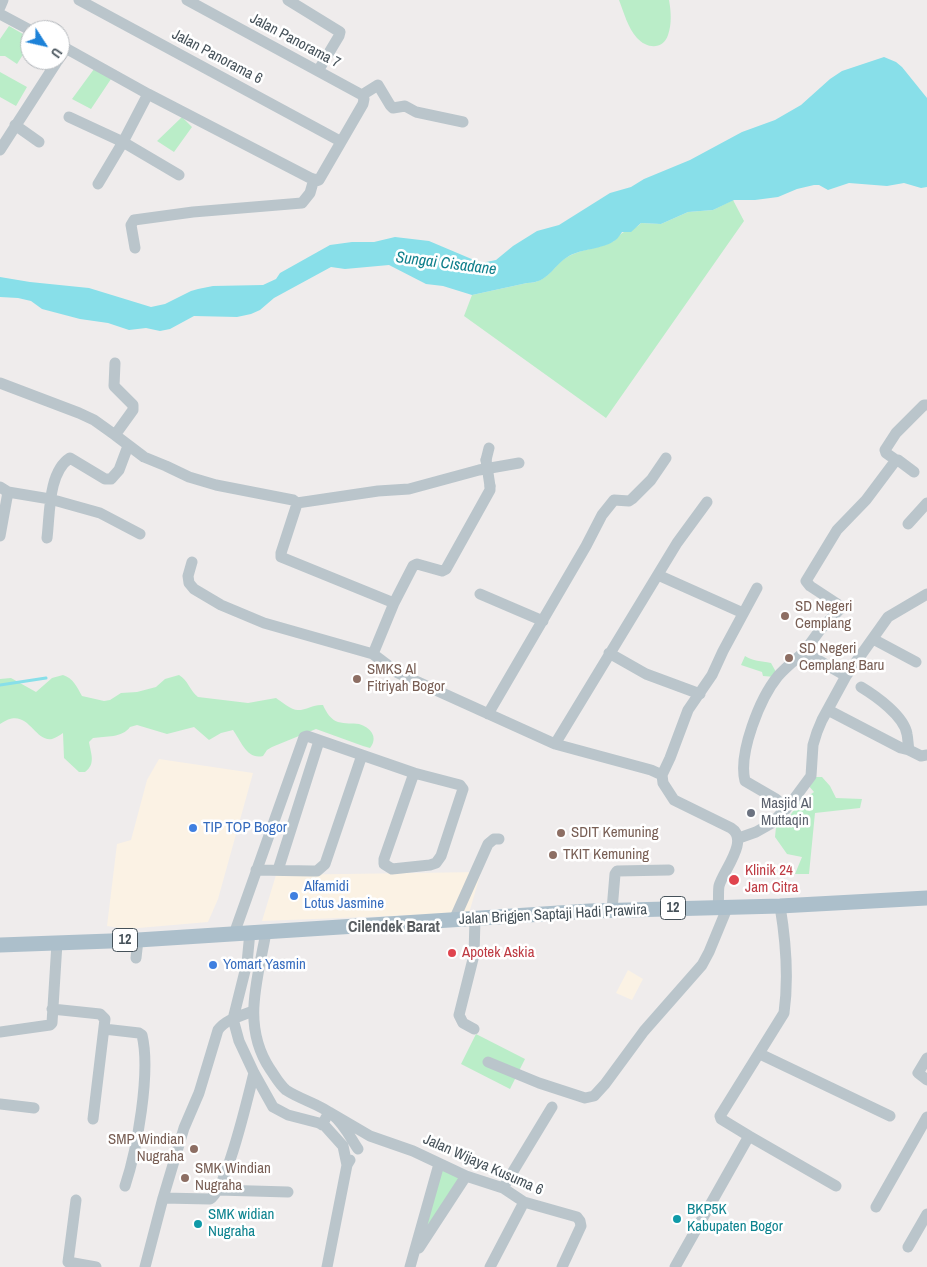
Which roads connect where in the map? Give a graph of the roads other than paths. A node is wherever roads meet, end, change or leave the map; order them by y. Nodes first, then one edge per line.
1 (3, 0) edge
2 (79, 0) edge
3 (187, 0) edge
4 (288, 0) edge
5 (0, 7) edge
6 (0, 14) edge
7 (20, 25) edge
8 (70, 57) edge
9 (50, 70) edge
10 (318, 71) junction
11 (148, 94) junction
12 (362, 95) junction
13 (69, 117) dead end
14 (463, 122) dead end
15 (16, 125) junction
16 (340, 141) junction
17 (39, 142) dead end
18 (123, 142) junction
19 (0, 150) edge
20 (179, 175) dead end
21 (314, 180) junction
22 (98, 184) dead end
23 (134, 248) dead end
24 (115, 362) dead end
25 (0, 383) edge
26 (927, 405) edge
27 (115, 435) junction
28 (128, 446) junction
29 (489, 448) dead end
30 (666, 458) dead end
31 (896, 460) junction
32 (519, 463) dead end
33 (914, 472) dead end
34 (4, 490) edge
35 (50, 499) junction
36 (707, 502) dead end
37 (297, 503) junction
38 (927, 503) edge
39 (908, 524) dead end
40 (140, 534) dead end
41 (0, 536) edge
42 (47, 538) dead end
43 (192, 562) dead end
44 (658, 575) junction
45 (757, 588) dead end
46 (480, 594) dead end
47 (926, 596) edge
48 (394, 603) junction
49 (743, 613) junction
50 (543, 621) junction
51 (874, 638) junction
52 (609, 652) junction
53 (804, 652) junction
54 (373, 654) junction
55 (916, 662) dead end
56 (846, 676) junction
57 (861, 686) dead end
58 (700, 694) junction
59 (828, 710) junction
60 (488, 714) junction
61 (319, 741) junction
62 (555, 744) junction
63 (908, 750) junction
64 (362, 755) junction
65 (927, 756) edge
66 (414, 773) junction
67 (662, 775) junction
68 (786, 809) junction
69 (738, 838) junction
70 (499, 839) dead end
71 (256, 870) junction
72 (278, 870) junction
73 (669, 870) dead end
74 (927, 898) edge
75 (780, 906) junction
76 (724, 907) junction
77 (612, 910) junction
78 (475, 919) junction
79 (454, 920) junction
80 (250, 932) junction
81 (266, 932) junction
82 (234, 934) junction
83 (138, 940) junction
84 (57, 943) junction
85 (0, 945) edge
86 (136, 958) dead end
87 (247, 963) junction
88 (260, 964) junction
89 (52, 1009) junction
90 (253, 1011) junction
91 (233, 1019) junction
92 (104, 1029) junction
93 (474, 1029) dead end
94 (0, 1032) edge
95 (760, 1054) junction
96 (927, 1058) edge
97 (488, 1062) dead end
98 (254, 1074) junction
99 (927, 1080) edge
100 (285, 1089) junction
101 (0, 1104) edge
102 (274, 1107) junction
103 (552, 1107) dead end
104 (34, 1108) dead end
105 (329, 1112) junction
106 (890, 1116) dead end
107 (927, 1117) edge
108 (93, 1119) dead end
109 (322, 1124) junction
110 (370, 1136) junction
111 (749, 1136) junction
112 (358, 1149) junction
113 (439, 1164) junction
114 (347, 1165) junction
115 (466, 1176) junction
116 (125, 1186) dead end
117 (836, 1186) dead end
118 (503, 1188) junction
119 (218, 1190) junction
120 (288, 1192) dead end
121 (163, 1198) junction
122 (76, 1200) dead end
123 (524, 1202) junction
124 (876, 1208) dead end
125 (927, 1214) edge
126 (908, 1247) dead end
127 (411, 1263) edge
128 (67, 1264) edge
129 (96, 1267) edge
130 (145, 1267) edge
131 (327, 1267) edge
132 (490, 1267) edge
133 (562, 1267) edge
134 (675, 1267) edge

1 - 5 street
2 - 16 street, Jalan Panorama 6
3 - 10 street, Jalan Panorama 7
4 - 10 street
6 - 7 street
8 - 11 street
9 - 15 street
10 - 12 street, Jalan Panorama 7
11 - 18 street
11 - 21 street
12 - 14 street
12 - 16 street
13 - 18 street
15 - 17 street
15 - 19 street
16 - 21 street
18 - 20 street
18 - 22 street
21 - 23 street
24 - 27 street
25 - 27 street
26 - 31 street
27 - 28 street
28 - 35 street
28 - 37 street
29 - 48 street, bridge
30 - 50 street
31 - 33 street
31 - 53 street
32 - 37 street
34 - 35 street
34 - 41 street
35 - 40 street
35 - 42 street
36 - 44 street
37 - 48 street
38 - 39 street
43 - 54 street
44 - 49 street
44 - 52 street
45 - 49 street
46 - 50 street
47 - 51 street
48 - 54 street
49 - 58 street
50 - 60 street
51 - 55 street
51 - 56 street
52 - 58 street
52 - 62 street
53 - 56 street
53 - 68 street
54 - 60 street
56 - 59 street
57 - 63 street
58 - 67 street
59 - 63 street
59 - 68 street
60 - 62 street
61 - 64 street
61 - 71 street
61 - 72 street
62 - 67 street
63 - 65 street
64 - 66 street
64 - 72 street
66 - 66 street
67 - 69 street
68 - 69 street
69 - 76 street
70 - 79 street
71 - 72 street
71 - 82 street
73 - 77 street
74 - 75 main road, Jalan Brigjen Saptaji Hadi Prawira / 12
75 - 76 main road, Jalan Brigjen Saptaji Hadi Prawira / 12
75 - 95 street
76 - 77 main road, Jalan Brigjen Saptaji Hadi Prawira / 12
76 - 97 street
77 - 78 main road, Jalan Brigjen Saptaji Hadi Prawira / 12
78 - 79 main road, Jalan Brigjen Saptaji Hadi Prawira / 12
78 - 93 street
79 - 81 main road, Jalan Brigjen Saptaji Hadi Prawira / 12
80 - 81 main road, Jalan Brigjen Saptaji Hadi Prawira / 12
80 - 82 main road, Jalan Brigjen Saptaji Hadi Prawira / 12
80 - 87 street
81 - 88 street
82 - 83 main road, Jalan Brigjen Saptaji Hadi Prawira / 12
83 - 84 main road, Jalan Brigjen Saptaji Hadi Prawira / 12
83 - 86 street
84 - 85 main road, Jalan Brigjen Saptaji Hadi Prawira / 12
84 - 89 street
87 - 88 street
87 - 91 street
88 - 90 street
89 - 92 street
89 - 94 street
90 - 91 street
90 - 100 street
91 - 98 street
91 - 121 street
92 - 108 street
92 - 116 street
95 - 106 street
95 - 111 street
96 - 99 street
98 - 102 street
98 - 119 street
100 - 102 street
100 - 105 street, Jalan Wijaya Kusuma 6
101 - 104 street
102 - 109 street
103 - 118 street
105 - 109 street
105 - 110 street, Jalan Wijaya Kusuma 6
105 - 112 street
107 - 124 street
109 - 114 street
110 - 112 street
110 - 113 street, Jalan Wijaya Kusuma 6
111 - 117 street
111 - 134 street
112 - 114 street
113 - 115 street, Jalan Wijaya Kusuma 6
113 - 127 street
114 - 131 street
115 - 118 street, Jalan Wijaya Kusuma 6
115 - 127 street
118 - 123 street, Jalan Wijaya Kusuma 6
119 - 120 street
119 - 121 street
121 - 130 street
122 - 128 street
123 - 132 street
123 - 133 street, Jalan Wijaya Kusuma 6
125 - 126 street
128 - 129 street

